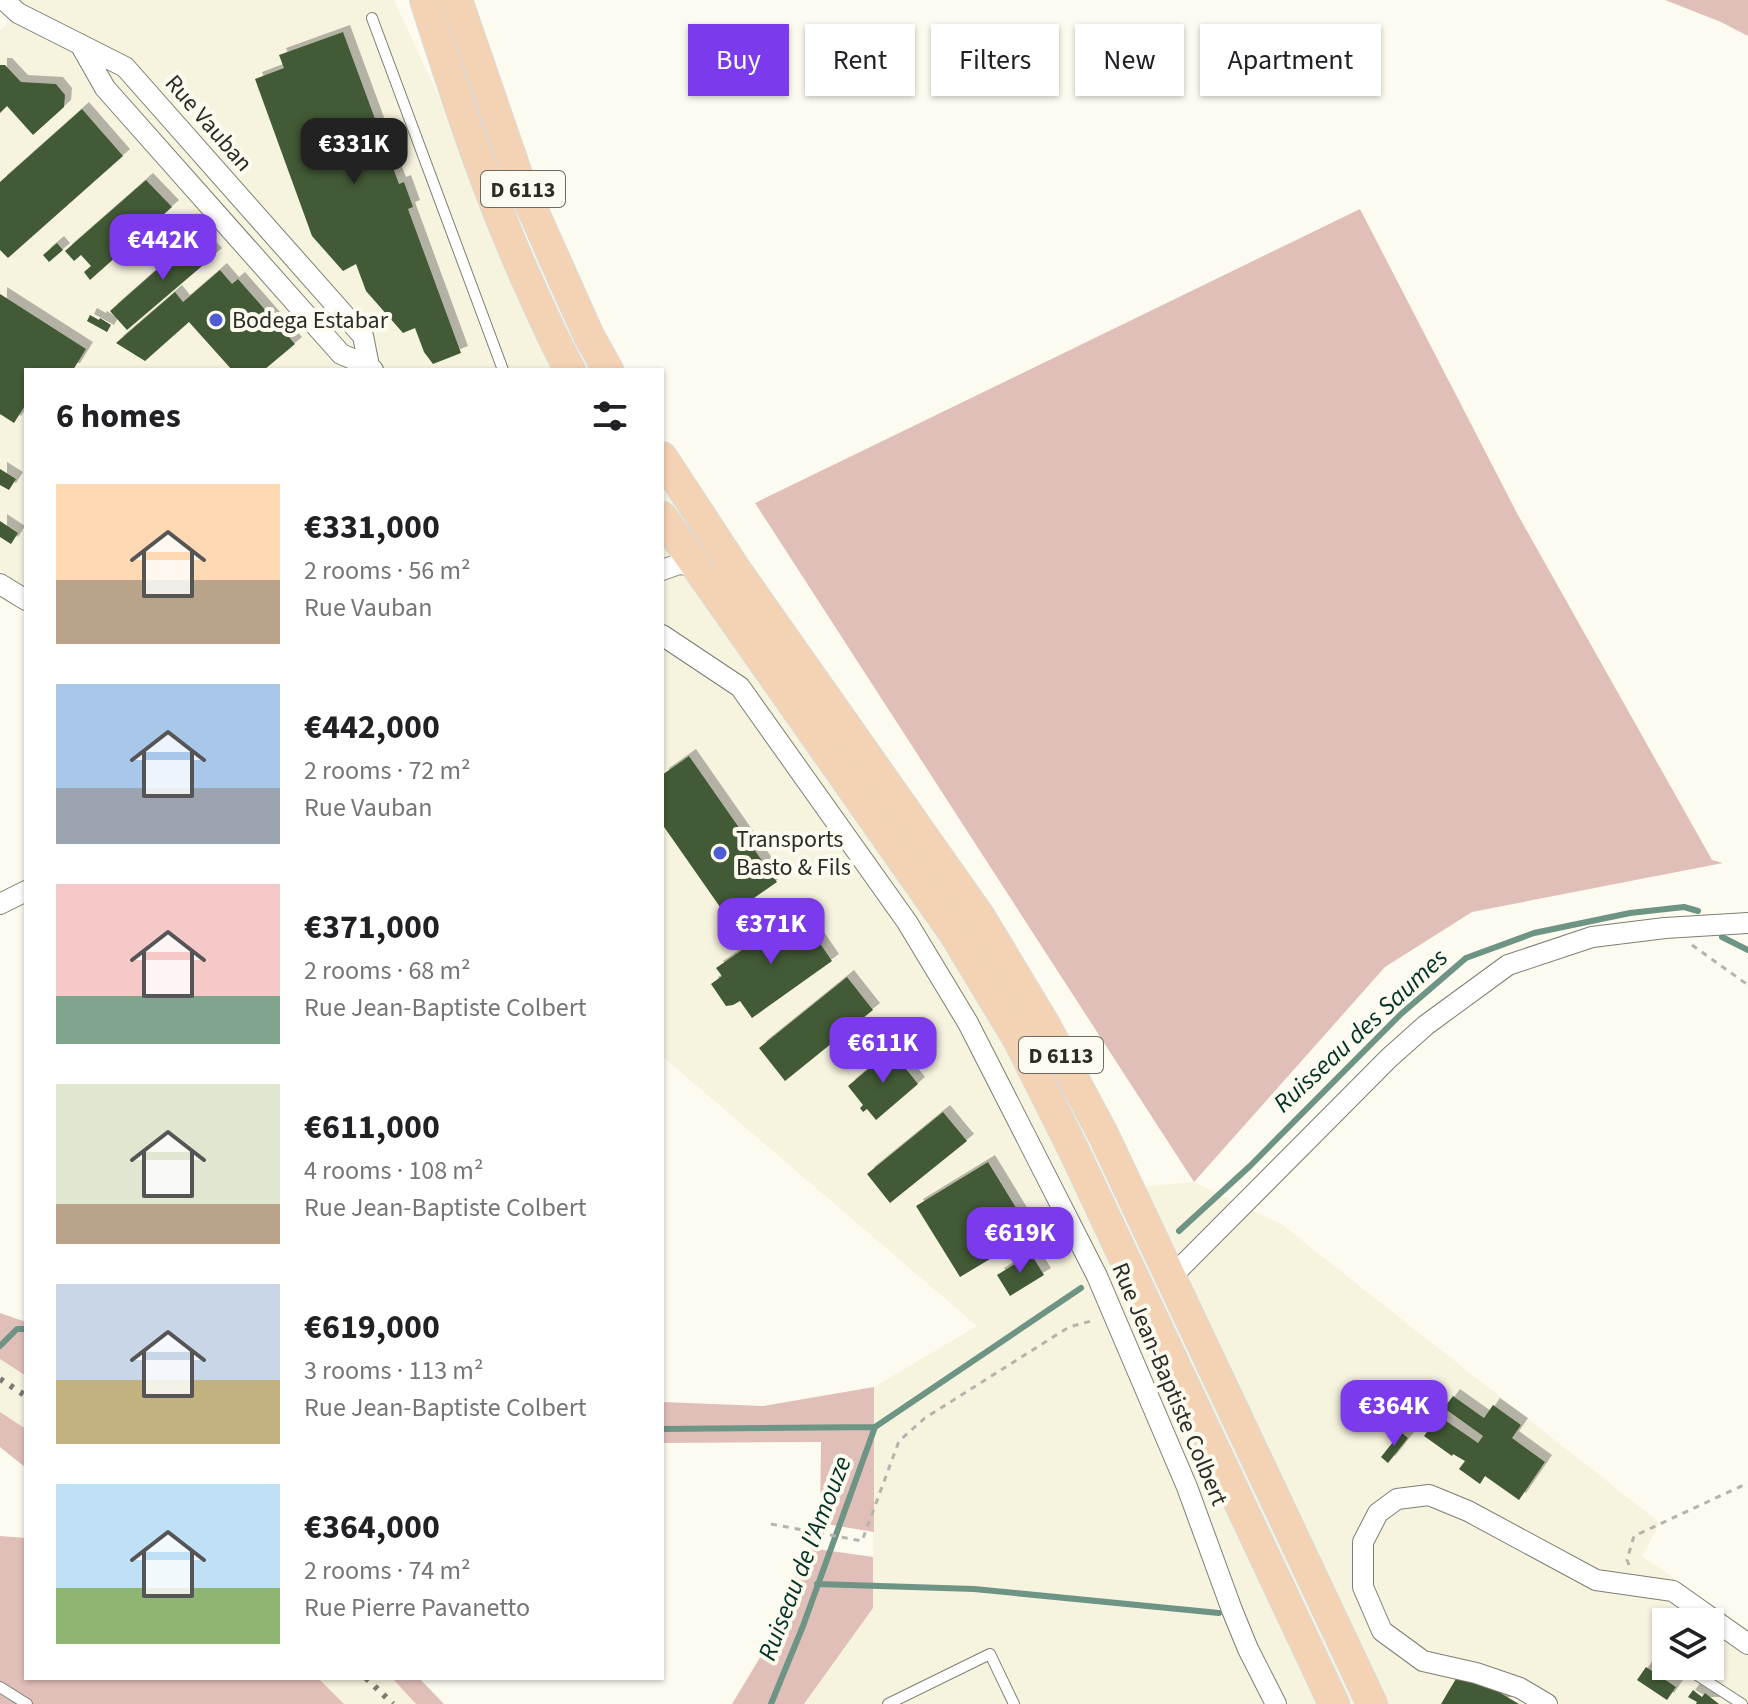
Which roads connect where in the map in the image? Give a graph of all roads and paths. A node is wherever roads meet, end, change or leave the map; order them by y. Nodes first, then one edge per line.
1 (4, 0) edge
2 (425, 0) edge
3 (457, 0) edge
4 (372, 18) dead end
5 (80, 44) junction
6 (564, 363) edge
7 (371, 368) edge
8 (502, 368) edge
9 (607, 368) edge
10 (664, 460) edge
11 (664, 520) edge
12 (698, 566) junction
13 (664, 569) edge
14 (0, 584) edge
15 (24, 599) edge
16 (664, 636) edge
17 (24, 892) edge
18 (0, 904) edge
19 (1748, 923) edge
20 (1665, 928) junction
21 (1748, 985) edge
22 (1170, 1276) junction
23 (1114, 1315) junction
24 (1748, 1483) edge
25 (771, 1524) dead end
26 (1648, 1588) junction
27 (1748, 1644) edge
28 (1705, 1680) edge
29 (0, 1687) edge
30 (27, 1704) edge
31 (888, 1704) edge
32 (1014, 1704) edge
33 (1276, 1704) edge
34 (1334, 1704) edge
35 (1372, 1704) edge
36 (1547, 1704) edge
37 (1742, 1704) edge

1 - 5 street, Rue Vauban
2 - 6 main road, D 6113
3 - 9 main road, D 6113
4 - 8 lane
5 - 7 street, Rue Vauban
5 - 7 street, Rue Vauban
10 - 22 main road, D 6113
11 - 12 main road, D 6113
12 - 13 street
12 - 34 main road, D 6113
14 - 15 street
16 - 23 street, Rue Jean-Baptiste Colbert
17 - 18 street
19 - 20 street
20 - 21 path
20 - 22 street
22 - 35 main road, D 6113
23 - 25 path
23 - 33 street, Rue Jean-Baptiste Colbert
24 - 26 path
26 - 27 street
26 - 36 street
28 - 37 lane
29 - 30 lane
31 - 32 lane

